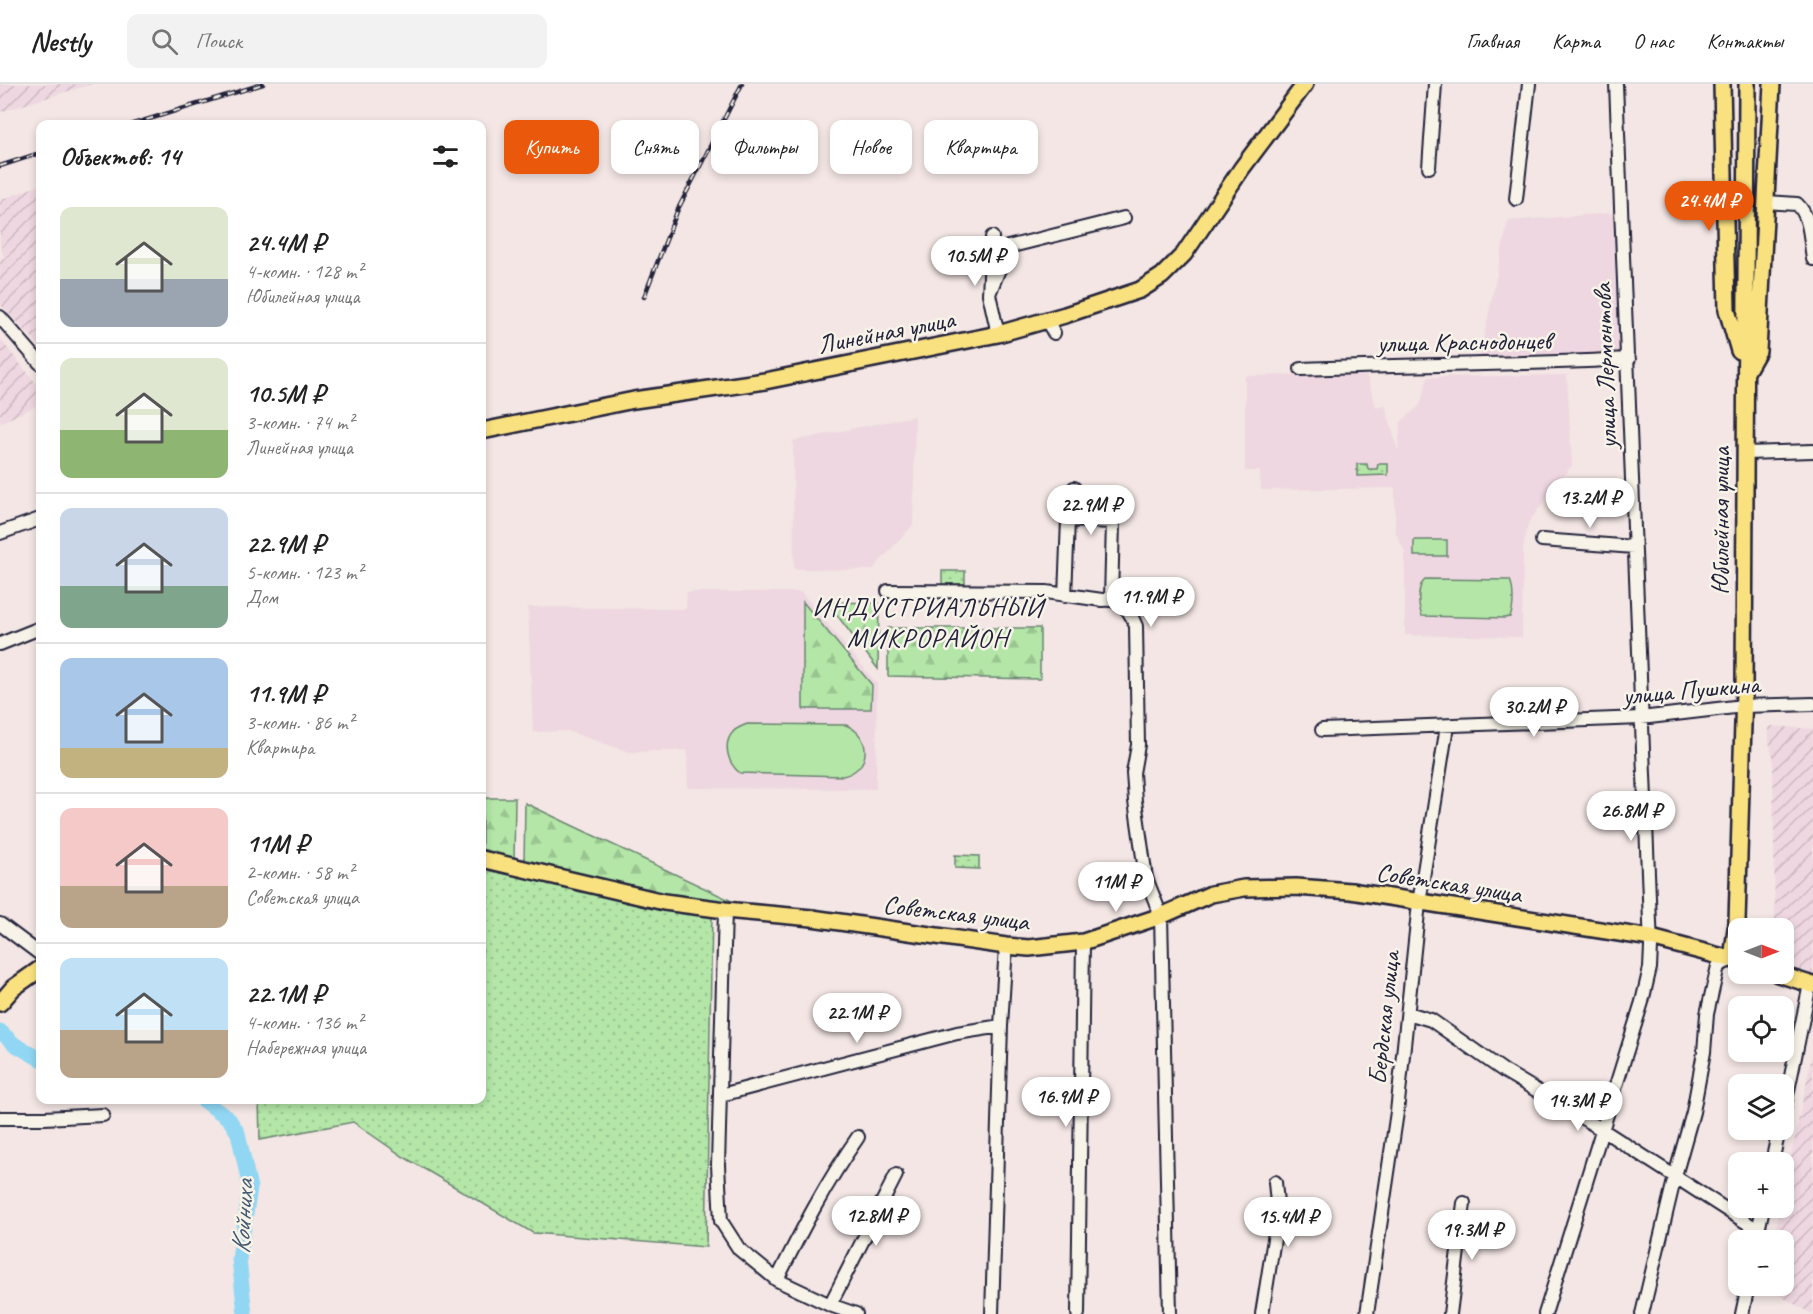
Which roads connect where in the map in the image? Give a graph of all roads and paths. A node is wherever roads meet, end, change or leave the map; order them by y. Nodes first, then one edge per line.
1 (1305, 84) edge
2 (1435, 84) edge
3 (1528, 84) edge
4 (1616, 84) edge
5 (1722, 84) edge
6 (1747, 84) edge
7 (1772, 84) edge
8 (1429, 167) dead end
9 (1516, 199) dead end
10 (1765, 202) junction
11 (1124, 218) dead end
12 (992, 237) dead end
13 (1813, 260) edge
14 (989, 294) junction
15 (0, 317) edge
16 (998, 334) junction
17 (36, 358) edge
18 (1629, 359) junction
19 (1301, 369) dead end
20 (1744, 375) junction
21 (486, 430) edge
22 (1813, 451) edge
23 (1745, 453) junction
24 (1074, 488) dead end
25 (36, 520) edge
26 (1068, 520) junction
27 (0, 533) edge
28 (1542, 540) dead end
29 (1634, 547) junction
30 (888, 591) dead end
31 (1065, 596) junction
32 (1111, 599) junction
33 (36, 630) edge
34 (0, 644) edge
35 (1813, 704) edge
36 (1743, 706) junction
37 (1641, 718) junction
38 (1447, 726) junction
39 (1322, 730) dead end
40 (486, 860) edge
41 (1419, 903) junction
42 (725, 910) junction
43 (1161, 916) junction
44 (1737, 918) edge
45 (0, 924) edge
46 (1651, 939) junction
47 (1083, 942) junction
48 (1006, 946) junction
49 (36, 951) edge
50 (1728, 958) edge
51 (1728, 962) edge
52 (36, 972) edge
53 (1794, 979) edge
54 (1812, 984) edge
55 (0, 1003) edge
56 (1408, 1013) junction
57 (1001, 1026) junction
58 (1792, 1074) edge
59 (721, 1095) junction
60 (103, 1115) dead end
61 (0, 1118) edge
62 (1601, 1129) junction
63 (858, 1137) dead end
64 (896, 1176) dead end
65 (1675, 1176) junction
66 (1275, 1182) dead end
67 (1464, 1203) dead end
68 (1750, 1230) edge
69 (777, 1280) junction
70 (1746, 1296) edge
71 (830, 1305) junction
72 (856, 1314) edge
73 (992, 1314) edge
74 (1078, 1314) edge
75 (1170, 1314) edge
76 (1262, 1314) edge
77 (1367, 1314) edge
78 (1450, 1314) edge
79 (1545, 1314) edge
80 (1642, 1314) edge
81 (1742, 1314) edge

1 - 16 main road, Линейная улица
2 - 8 street
3 - 9 street
4 - 18 street, улица Лермонтова
5 - 20 main road
6 - 20 main road, Юбилейная улица
7 - 10 main road
10 - 13 street
10 - 20 main road
11 - 14 street
12 - 14 street
14 - 16 street
15 - 17 street
16 - 21 main road, Линейная улица
18 - 19 street, улица Краснодонцев
18 - 29 street, улица Лермонтова
20 - 23 main road, Юбилейная улица
22 - 23 street
23 - 36 main road, Юбилейная улица
24 - 26 street
25 - 27 street
26 - 31 street
26 - 32 street
28 - 29 street
29 - 37 street, улица Лермонтова
30 - 31 street
31 - 32 street
32 - 43 street
33 - 34 street
35 - 36 street, улица Пушкина
36 - 37 street, улица Пушкина
36 - 44 main road, Юбилейная улица
37 - 38 street, улица Пушкина
37 - 46 street, улица Лермонтова
38 - 39 street, улица Пушкина
38 - 41 street, Бердская улица
40 - 42 main road, Советская улица
41 - 43 main road, Советская улица
41 - 46 main road, Советская улица
41 - 56 street, Бердская улица
42 - 48 main road, Советская улица
42 - 59 street
43 - 47 main road, Советская улица
43 - 75 street
45 - 49 street
46 - 50 main road, Советская улица
46 - 62 street, улица Лермонтова
47 - 48 main road, Советская улица
47 - 74 street
48 - 57 street
51 - 65 street
52 - 55 main road
53 - 54 main road
54 - 58 street
56 - 62 street
56 - 77 street, Бердская улица
57 - 59 street
57 - 73 street
59 - 69 street
60 - 61 street
62 - 65 street
62 - 79 street, улица Лермонтова
63 - 69 street
64 - 71 street
65 - 68 street
65 - 80 street
66 - 76 street
67 - 78 street
69 - 71 street
70 - 81 street
71 - 72 street

